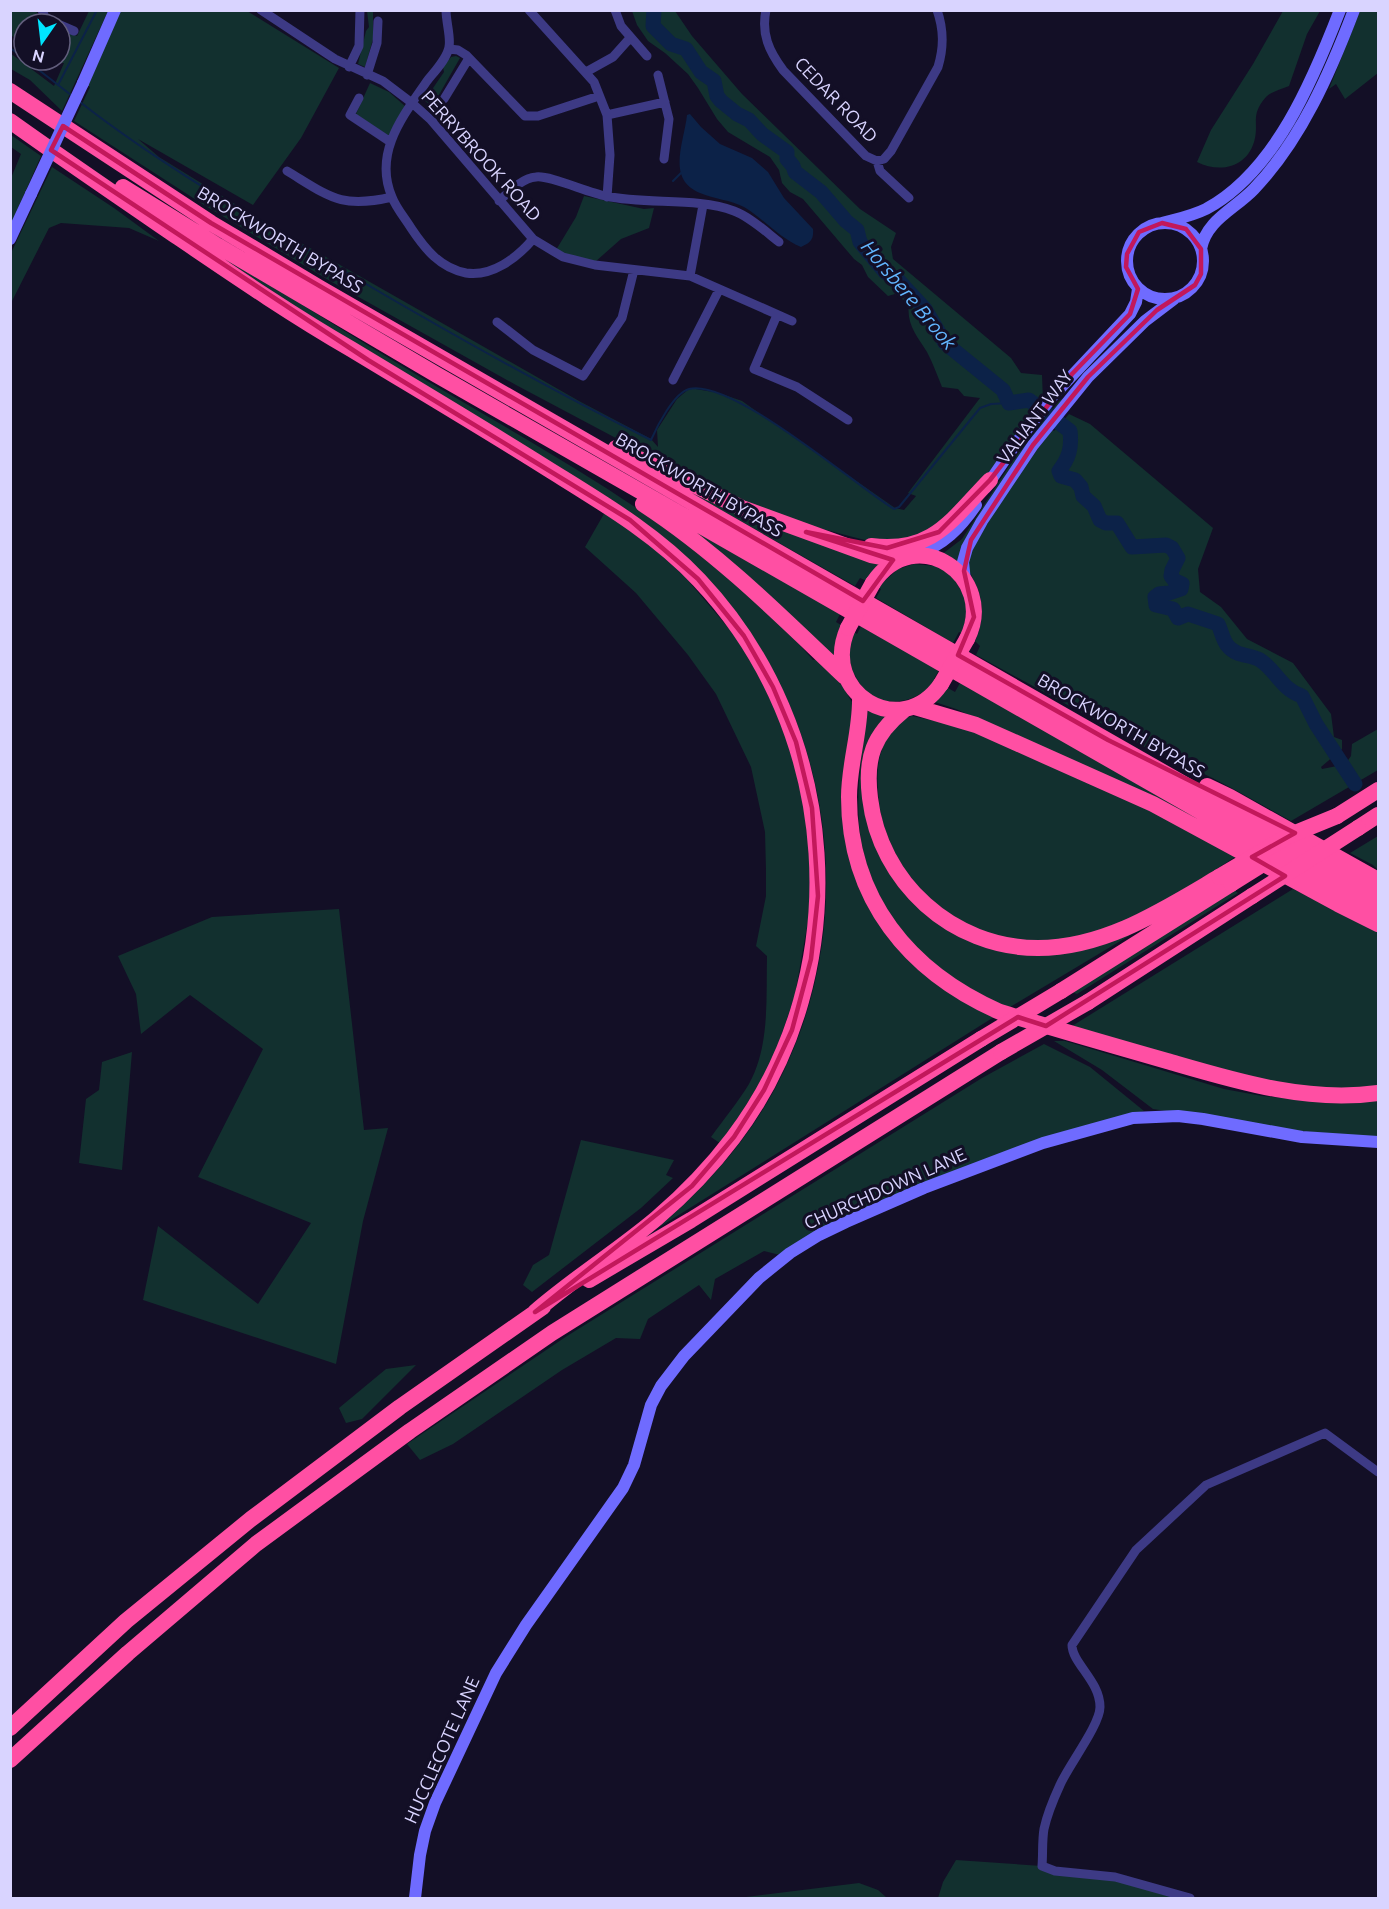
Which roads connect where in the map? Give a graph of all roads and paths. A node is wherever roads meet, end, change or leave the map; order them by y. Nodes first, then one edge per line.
1 (115, 10) edge
2 (261, 10) edge
3 (360, 10) edge
4 (446, 10) edge
5 (529, 10) edge
6 (615, 10) edge
7 (766, 10) edge
8 (937, 10) edge
9 (1340, 10) edge
10 (1354, 10) edge
11 (378, 21) dead end
12 (630, 38) junction
13 (449, 49) junction
14 (647, 56) dead end
15 (469, 58) junction
16 (349, 66) junction
17 (586, 72) junction
18 (368, 75) junction
19 (658, 75) dead end
20 (10, 91) edge
21 (599, 96) junction
22 (359, 98) dead end
23 (444, 99) dead end
24 (665, 102) junction
25 (412, 103) junction
26 (10, 110) edge
27 (608, 115) junction
28 (10, 121) edge
29 (389, 141) junction
30 (664, 159) dead end
31 (876, 161) junction
32 (287, 171) dead end
33 (607, 196) junction
34 (392, 198) junction
35 (909, 198) dead end
36 (499, 201) junction
37 (704, 205) junction
38 (1162, 223) junction
39 (10, 239) edge
40 (533, 239) junction
41 (779, 242) dead end
42 (1201, 249) junction
43 (634, 270) junction
44 (690, 276) junction
45 (1138, 289) junction
46 (719, 290) junction
47 (1174, 298) junction
48 (777, 315) junction
49 (792, 321) dead end
50 (497, 322) dead end
51 (448, 361) junction
52 (437, 375) junction
53 (673, 380) dead end
54 (848, 420) dead end
55 (990, 480) junction
56 (806, 532) junction
57 (916, 555) junction
58 (899, 560) junction
59 (964, 581) junction
60 (845, 677) junction
61 (860, 697) junction
62 (909, 709) junction
63 (1108, 740) junction
64 (1378, 790) edge
65 (1378, 815) edge
66 (1368, 830) edge
67 (1378, 880) edge
68 (1225, 881) junction
69 (1378, 895) edge
70 (1378, 913) edge
71 (1378, 924) edge
72 (1378, 1093) edge
73 (1378, 1142) edge
74 (535, 1312) junction
75 (1378, 1472) edge
76 (526, 1625) joint
77 (10, 1728) edge
78 (10, 1760) edge
79 (415, 1899) edge
80 (1190, 1899) edge

1 - 39 street, bridge
2 - 16 street, PERRYBROOK ROAD
3 - 16 street
4 - 13 street
5 - 17 street
6 - 12 street
7 - 31 street, CEDAR ROAD
8 - 31 street
9 - 38 street
10 - 42 street
11 - 18 street
12 - 14 street
12 - 17 street
13 - 15 street
13 - 25 street
15 - 21 street
15 - 23 street
16 - 18 street, PERRYBROOK ROAD
17 - 21 street
18 - 25 street, PERRYBROOK ROAD
19 - 24 street
20 - 51 highway, BROCKWORTH BYPASS
21 - 27 street
22 - 29 street
24 - 27 street
24 - 30 street
25 - 29 street
25 - 36 street, PERRYBROOK ROAD
26 - 52 highway, BROCKWORTH BYPASS
27 - 33 street
28 - 74 highway
29 - 34 street
31 - 35 street, CEDAR ROAD
32 - 34 street
33 - 36 street
33 - 37 street
34 - 40 street
36 - 40 street, PERRYBROOK ROAD
37 - 41 street
37 - 44 street
38 - 42 street
38 - 45 street
40 - 43 street, PERRYBROOK ROAD
42 - 47 street
43 - 44 street, PERRYBROOK ROAD
43 - 50 street
44 - 46 street, PERRYBROOK ROAD
45 - 47 street
45 - 55 street, VALIANT WAY
46 - 48 street, PERRYBROOK ROAD
46 - 53 street
47 - 59 street, VALIANT WAY
48 - 49 street, PERRYBROOK ROAD
48 - 54 street
51 - 56 highway
51 - 63 highway, BROCKWORTH BYPASS
52 - 60 highway
52 - 70 highway, BROCKWORTH BYPASS
55 - 56 highway
55 - 57 street, VALIANT WAY
56 - 58 highway
57 - 58 highway
57 - 59 highway
58 - 60 highway, bridge
59 - 62 highway, bridge
60 - 61 highway
61 - 62 highway
61 - 72 highway
62 - 68 highway
62 - 71 highway
63 - 67 highway
63 - 69 highway, BROCKWORTH BYPASS
64 - 68 highway, bridge
65 - 66 highway
66 - 78 highway, bridge
68 - 74 highway, bridge
73 - 76 street, CHURCHDOWN LANE
74 - 77 highway
75 - 80 street
76 - 79 street, HUCCLECOTE LANE

